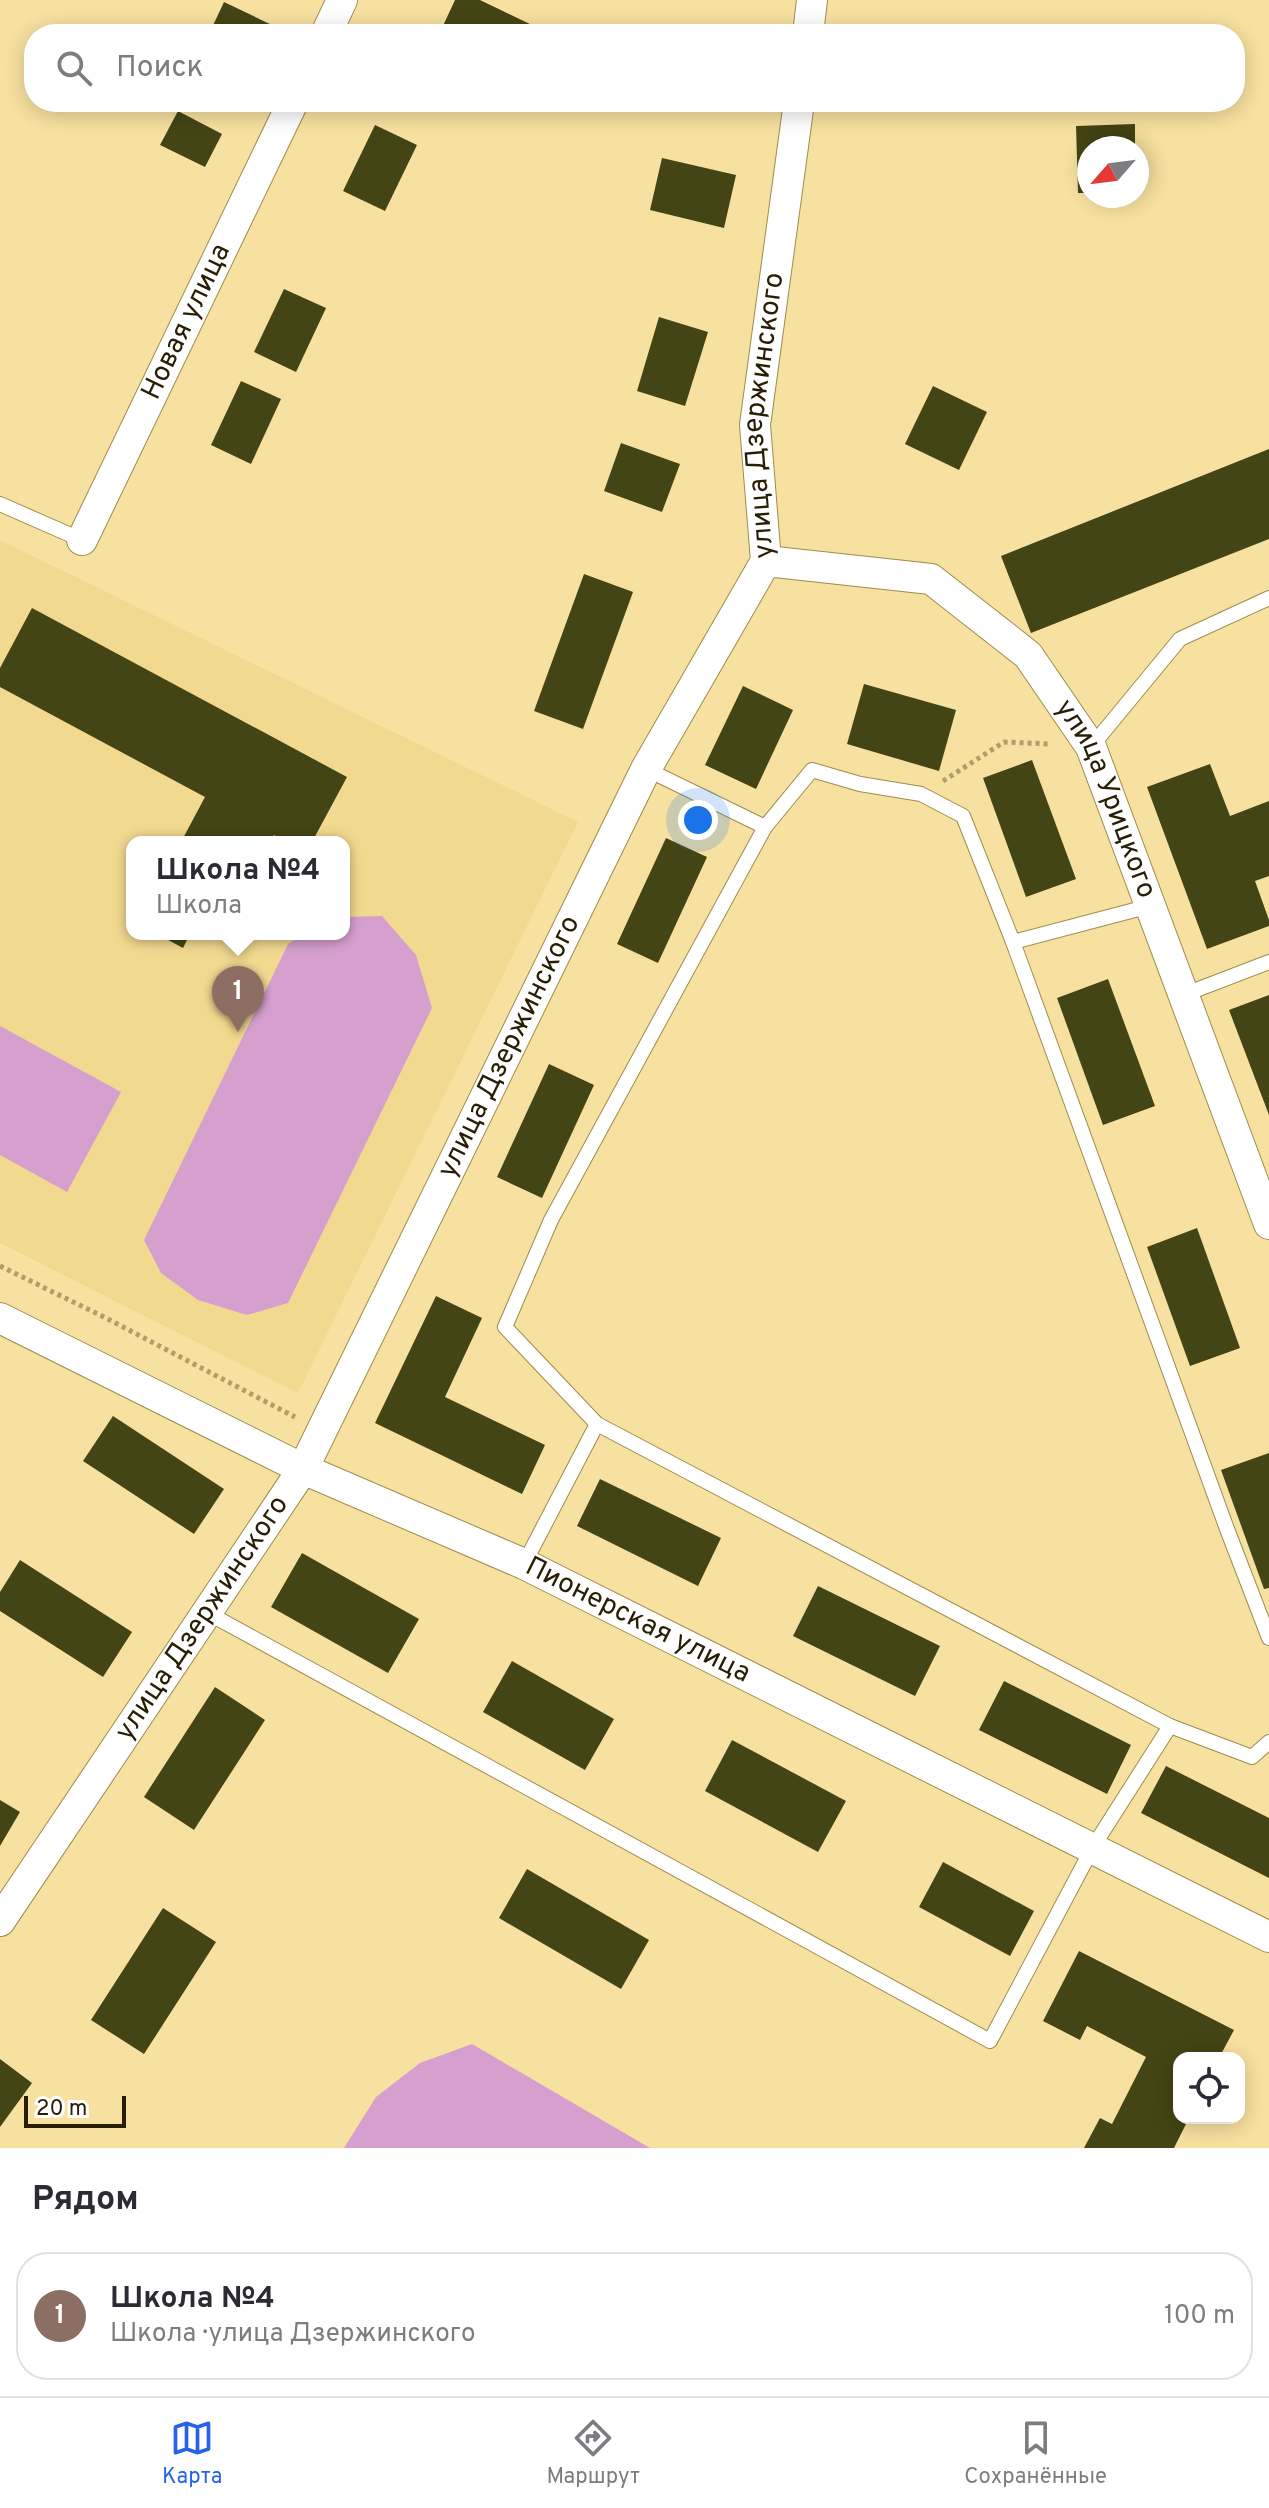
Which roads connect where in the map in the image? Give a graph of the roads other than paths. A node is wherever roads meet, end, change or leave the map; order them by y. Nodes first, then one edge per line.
1 (342, 0) edge
2 (812, 0) edge
3 (331, 24) edge
4 (809, 24) edge
5 (288, 112) edge
6 (798, 112) edge
7 (0, 504) edge
8 (82, 540) joint
9 (766, 561) junction
10 (1269, 598) edge
11 (1091, 747) junction
12 (646, 769) junction
13 (765, 827) junction
14 (1150, 906) junction
15 (1013, 942) junction
16 (1269, 962) edge
17 (1183, 995) junction
18 (1269, 1224) edge
19 (0, 1318) edge
20 (597, 1424) junction
21 (303, 1469) junction
22 (524, 1564) junction
23 (206, 1611) junction
24 (1265, 1616) edge
25 (1269, 1638) edge
26 (1170, 1726) junction
27 (1269, 1742) edge
28 (1093, 1847) junction
29 (0, 1921) edge
30 (1269, 1937) edge

1 - 3 street
2 - 4 street
5 - 8 street, Новая улица
6 - 9 street, улица Дзержинского
7 - 8 lane
9 - 11 street, улица Урицкого
9 - 12 street, улица Дзержинского
10 - 11 lane
11 - 14 street, улица Урицкого
12 - 13 lane
12 - 21 street, улица Дзержинского
13 - 15 lane
13 - 20 lane
14 - 15 lane
14 - 17 street, улица Урицкого
15 - 24 lane
16 - 17 lane
17 - 18 street, улица Урицкого
19 - 21 street, Пионерская улица
20 - 22 lane
20 - 26 lane
21 - 22 street, Пионерская улица
21 - 23 street, улица Дзержинского
22 - 28 street, Пионерская улица
23 - 28 lane
23 - 29 street, улица Дзержинского
24 - 25 lane
26 - 27 lane
26 - 28 lane
28 - 30 street, Пионерская улица

